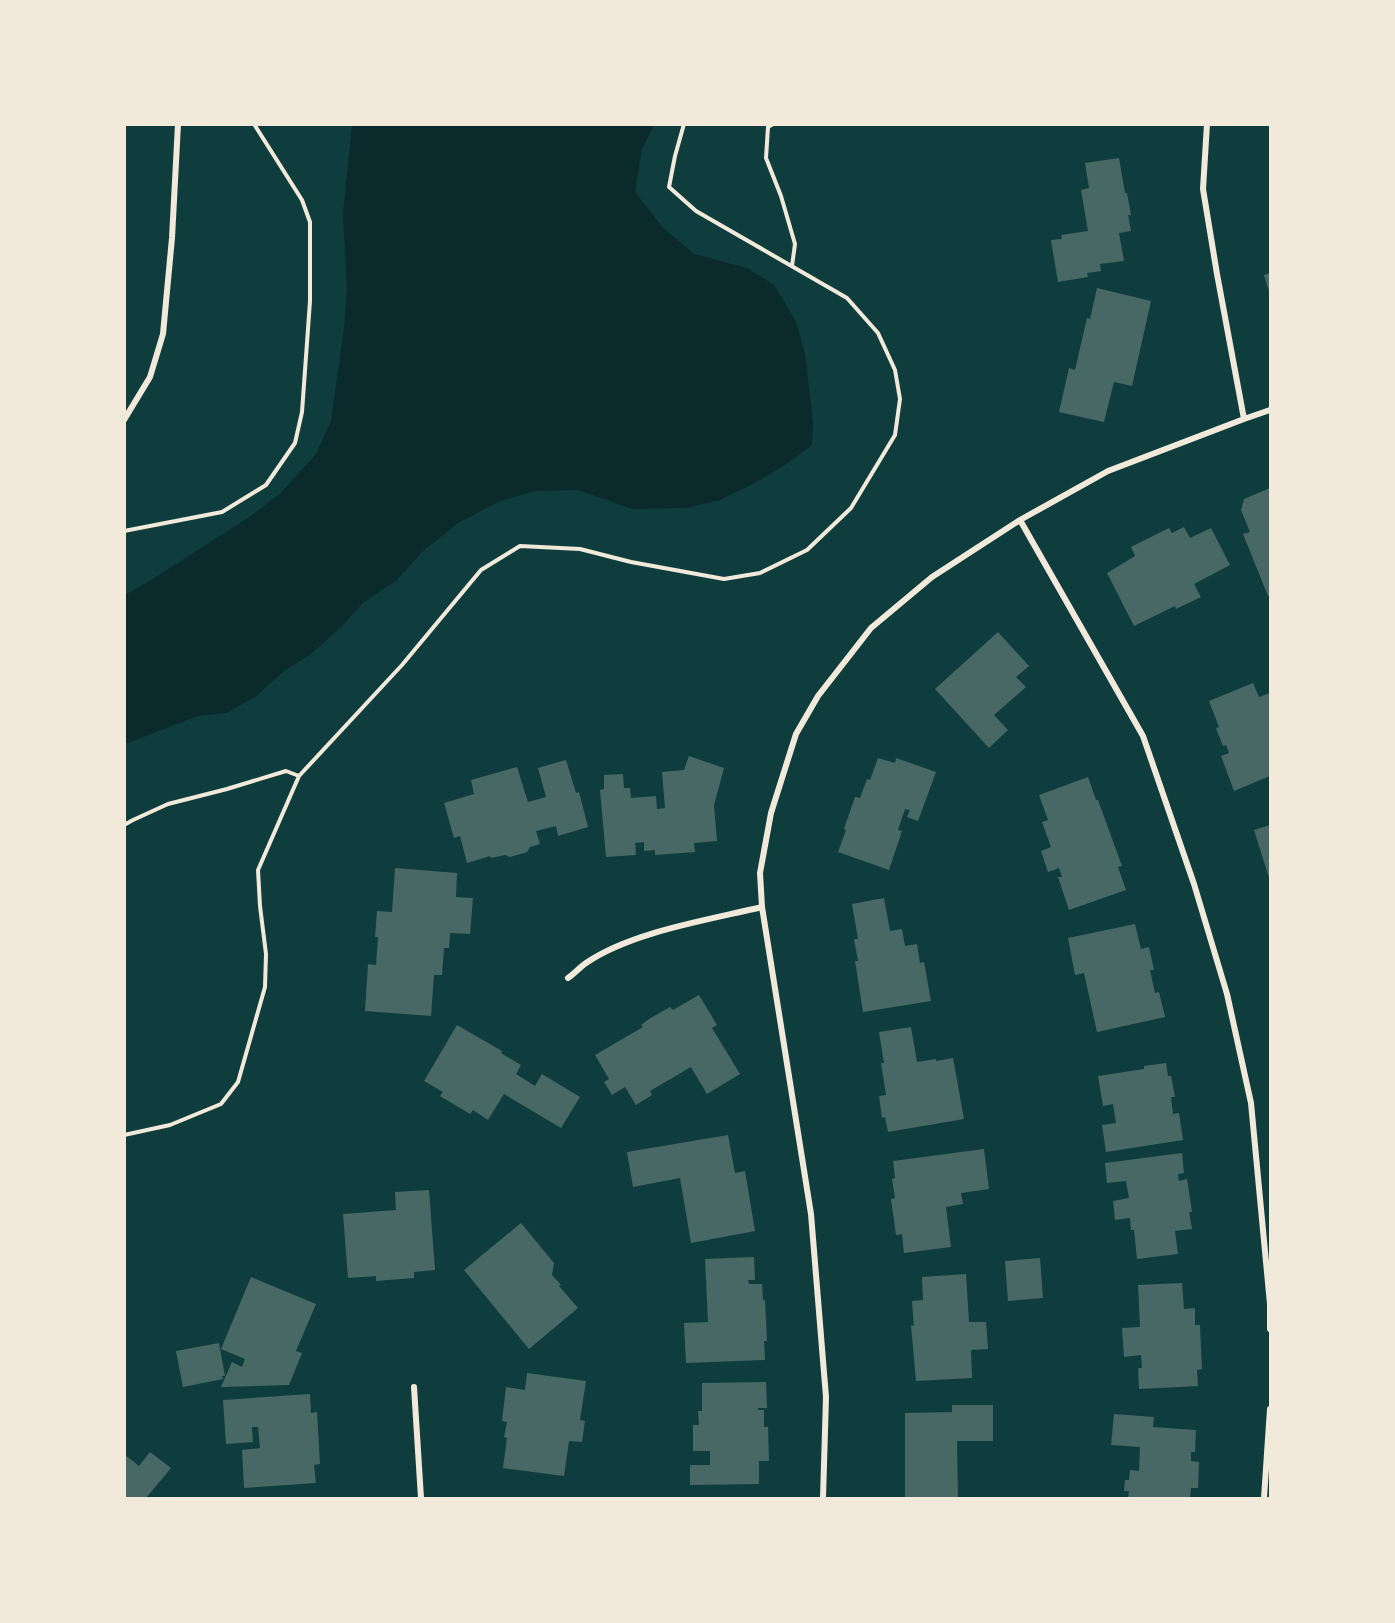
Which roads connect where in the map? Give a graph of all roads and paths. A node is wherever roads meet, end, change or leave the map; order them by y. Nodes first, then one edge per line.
1 (178, 124) edge
2 (254, 124) edge
3 (684, 124) edge
4 (773, 124) edge
5 (1207, 124) edge
6 (792, 266) junction
7 (1270, 410) edge
8 (1244, 419) junction
9 (124, 420) edge
10 (1020, 520) junction
11 (124, 531) edge
12 (299, 776) junction
13 (124, 825) edge
14 (762, 907) junction
15 (568, 978) dead end
16 (124, 1135) edge
17 (1270, 1329) edge
18 (414, 1387) dead end
19 (1270, 1409) edge
20 (421, 1498) edge
21 (823, 1498) edge
22 (1264, 1498) edge

1 - 9 street
2 - 11 path
3 - 6 path
4 - 6 path
5 - 8 street
6 - 12 path
7 - 8 street
8 - 10 street
10 - 14 street
10 - 17 street
12 - 13 path
12 - 16 path
14 - 15 street
14 - 21 street
18 - 20 street
19 - 22 street

